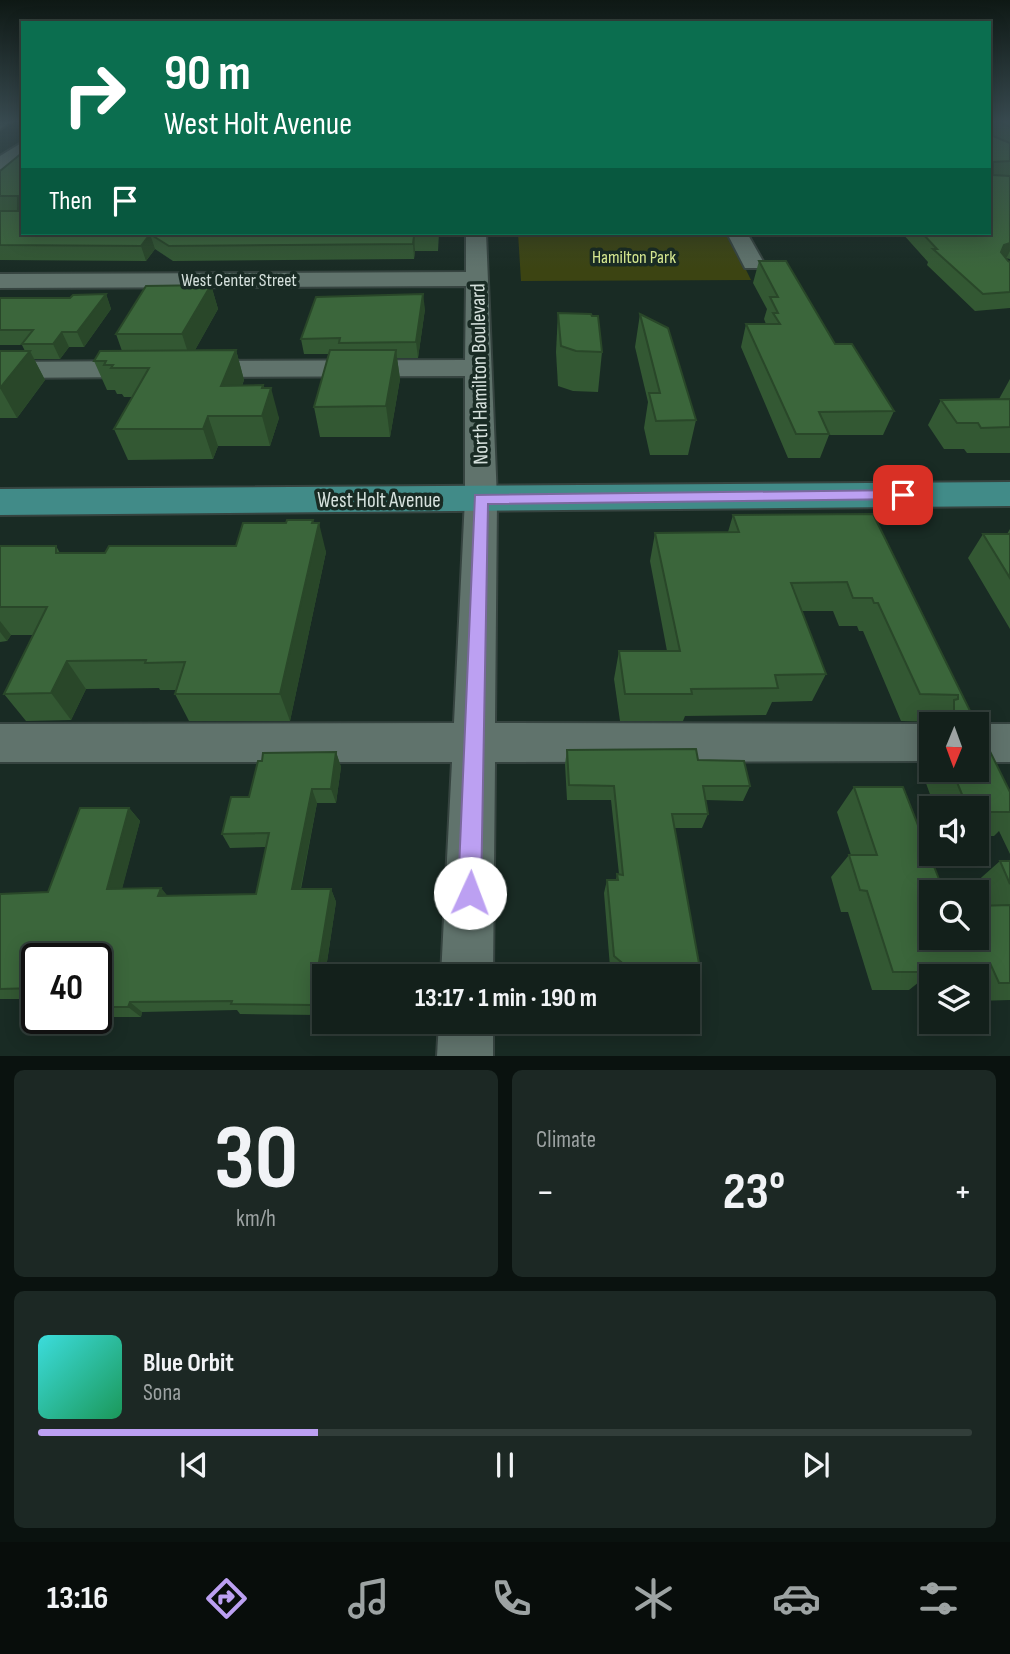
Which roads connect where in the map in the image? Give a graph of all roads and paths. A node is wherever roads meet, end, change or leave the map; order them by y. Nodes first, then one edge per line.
1 (475, 235) edge
2 (738, 235) edge
3 (752, 262) dead end
4 (478, 279) junction
5 (0, 281) edge
6 (479, 368) junction
7 (0, 370) edge
8 (1010, 494) edge
9 (481, 499) junction
10 (0, 502) edge
11 (474, 741) junction
12 (0, 743) edge
13 (919, 743) edge
14 (989, 743) edge
15 (1010, 743) edge
16 (467, 964) edge
17 (466, 1034) edge
18 (465, 1055) edge

1 - 4 street, North Hamilton Boulevard
2 - 3 street
4 - 5 street, West Center Street
4 - 6 street, North Hamilton Boulevard
6 - 7 street
6 - 9 street, North Hamilton Boulevard
8 - 9 main road, West Holt Avenue
9 - 10 main road, West Holt Avenue
9 - 11 street, North Hamilton Boulevard
11 - 12 street
11 - 13 street
11 - 16 street, North Hamilton Boulevard
14 - 15 street
17 - 18 street

